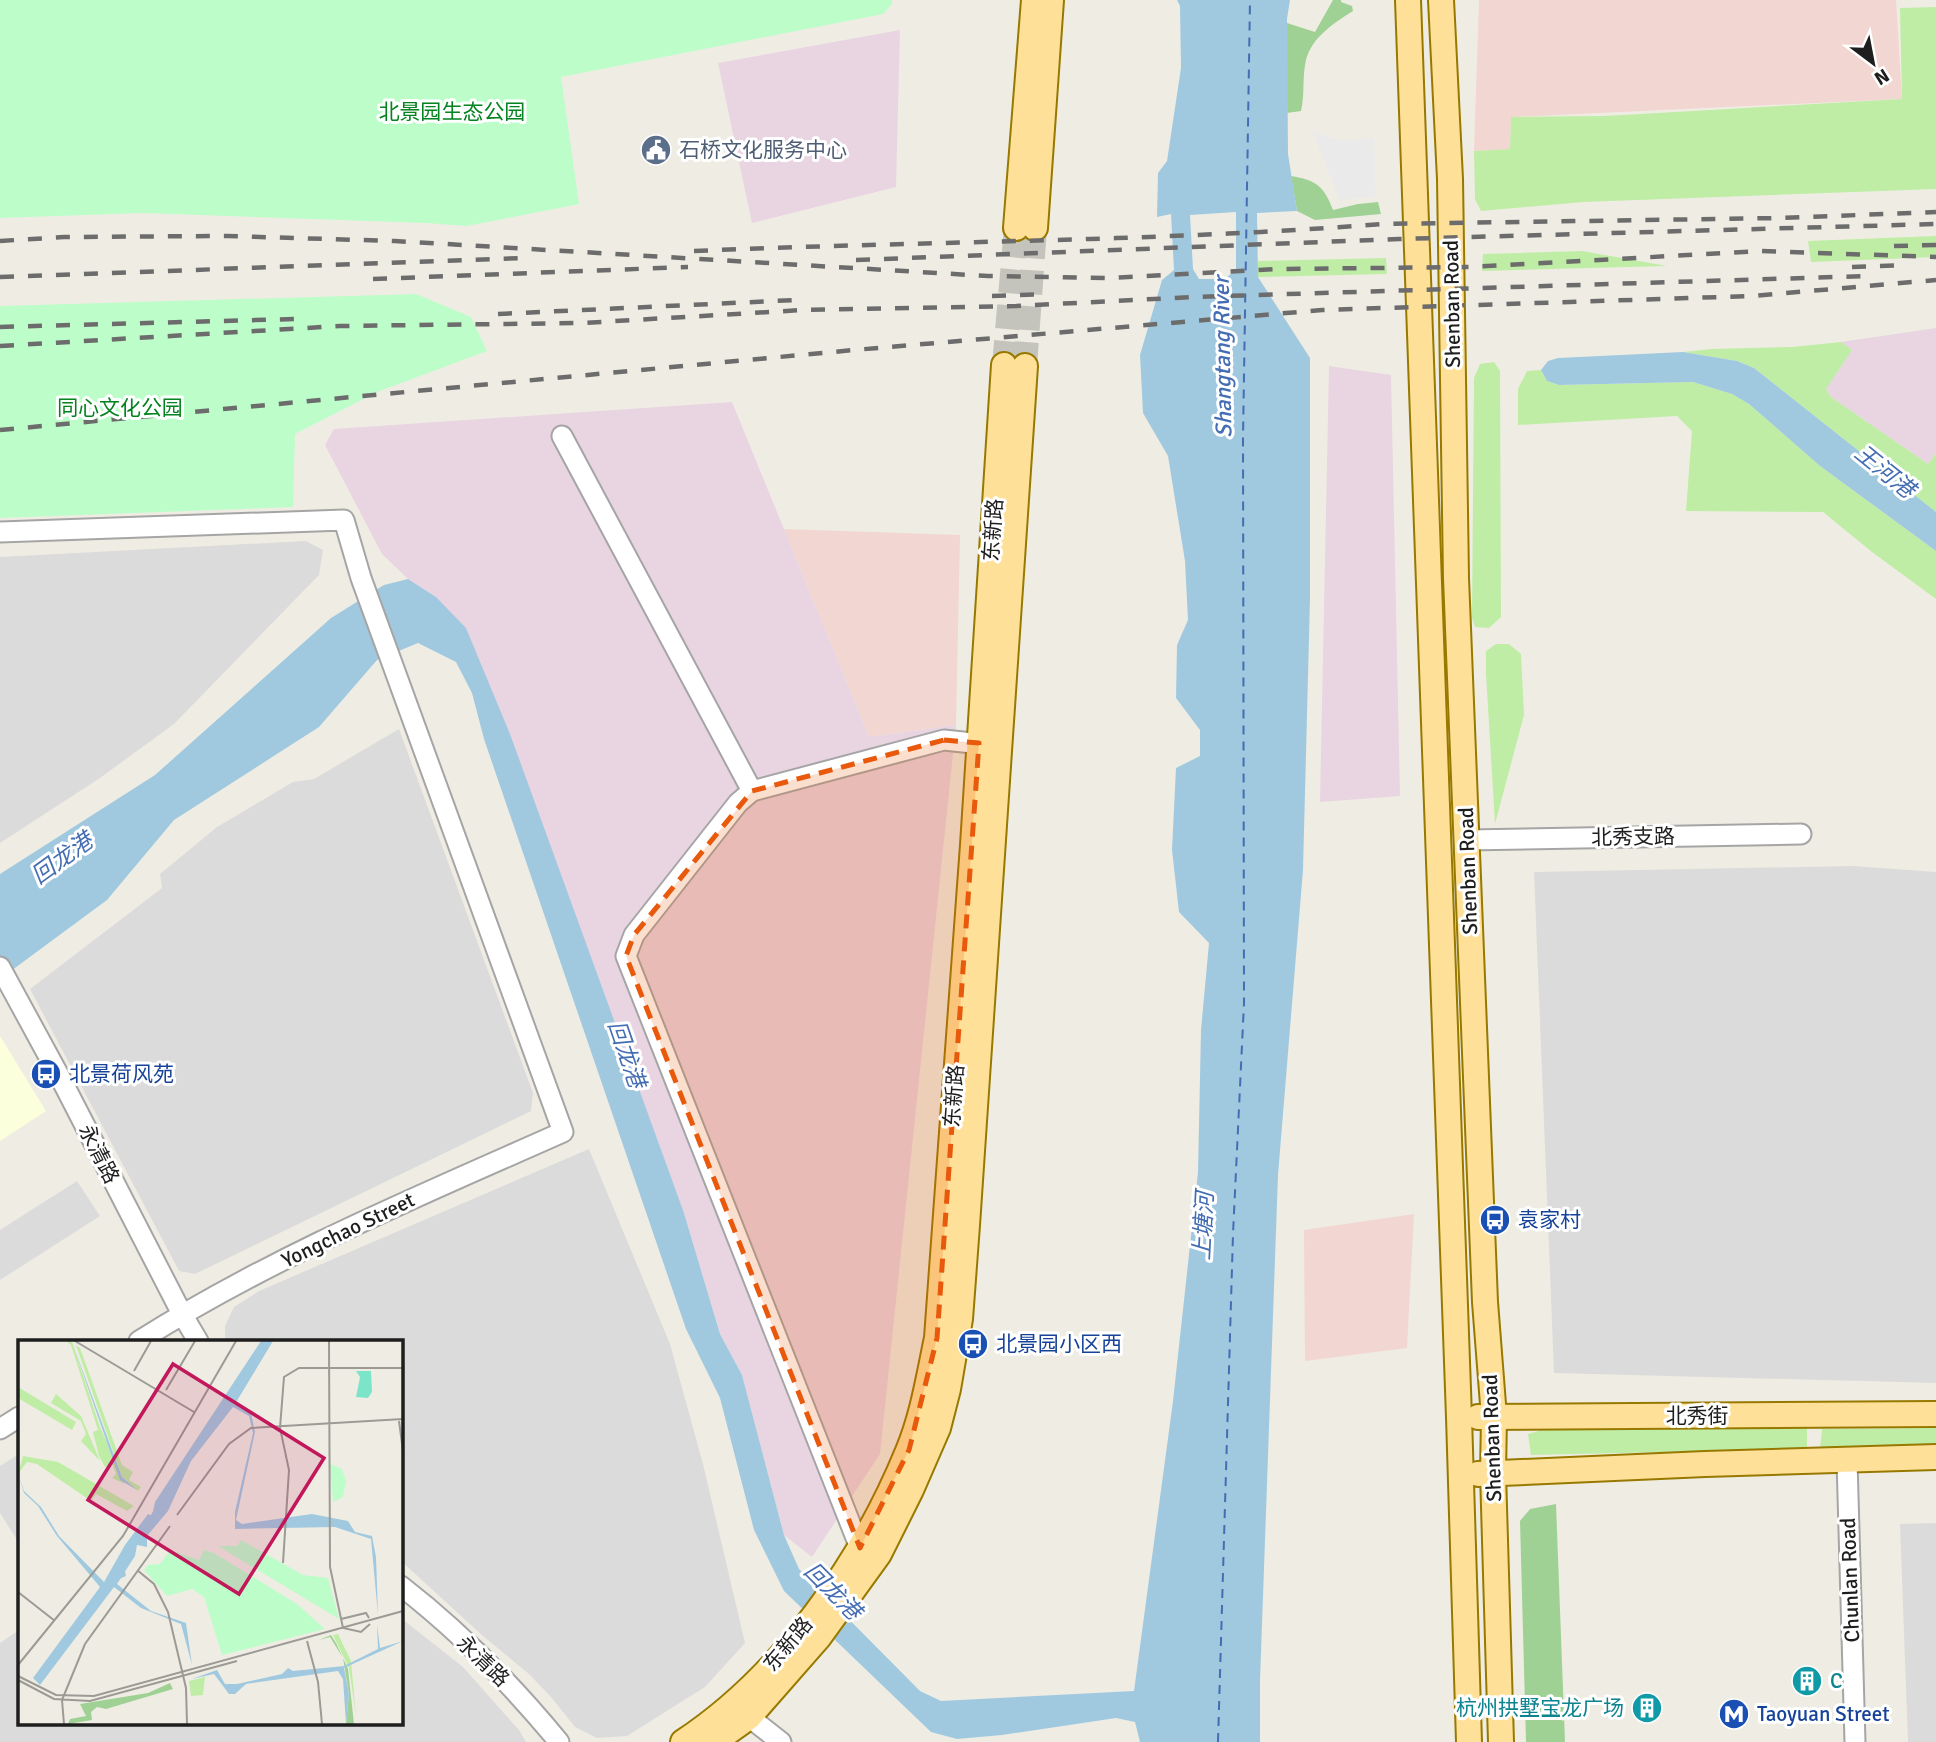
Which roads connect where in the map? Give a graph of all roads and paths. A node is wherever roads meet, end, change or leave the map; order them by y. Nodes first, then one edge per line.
1 (1034, 0) edge
2 (1051, 0) edge
3 (1408, 0) edge
4 (1441, 0) edge
5 (1014, 366) tunnel mouth
6 (562, 436) dead end
7 (0, 532) edge
8 (989, 745) junction
9 (752, 791) junction
10 (1801, 834) dead end
11 (1466, 840) junction
12 (0, 967) edge
13 (182, 1314) junction
14 (141, 1340) edge
15 (197, 1340) edge
16 (1936, 1414) edge
17 (1494, 1417) junction
18 (18, 1418) edge
19 (1459, 1418) junction
20 (0, 1429) edge
21 (1936, 1457) edge
22 (1847, 1460) junction
23 (1493, 1473) junction
24 (1460, 1475) junction
25 (860, 1548) junction
26 (402, 1587) edge
27 (839, 1597) junction
28 (813, 1630) junction
29 (749, 1717) junction
30 (559, 1742) edge
31 (683, 1742) edge
32 (714, 1742) edge
33 (781, 1742) edge
34 (1469, 1742) edge
35 (1501, 1742) edge
36 (1855, 1742) edge

1 - 2 main road
3 - 19 main road, Shenban Road
4 - 11 main road, Shenban Road
5 - 8 main road, 东新路
6 - 9 street
7 - 13 street, Yongchao Street
8 - 9 street
8 - 25 main road, 东新路
8 - 27 main road, 东新路
9 - 25 street
10 - 11 street, 北秀支路
11 - 17 main road, Shenban Road
12 - 13 street, 永清路
13 - 14 street, Yongchao Street
13 - 15 street, 永清路
16 - 17 main road, 北秀街
17 - 19 main road, 北秀街
17 - 23 main road, Shenban Road
18 - 20 street
19 - 24 main road, Shenban Road
21 - 22 main road
22 - 23 main road
22 - 36 street, Chunlan Road
23 - 24 main road
23 - 35 main road, Shenban Road
24 - 34 main road, Shenban Road
25 - 27 main road, 东新路
26 - 30 street, 永清路
27 - 28 main road, 东新路
28 - 29 main road, 东新路
28 - 31 main road, 东新路
29 - 32 main road, 东新路
29 - 33 street

